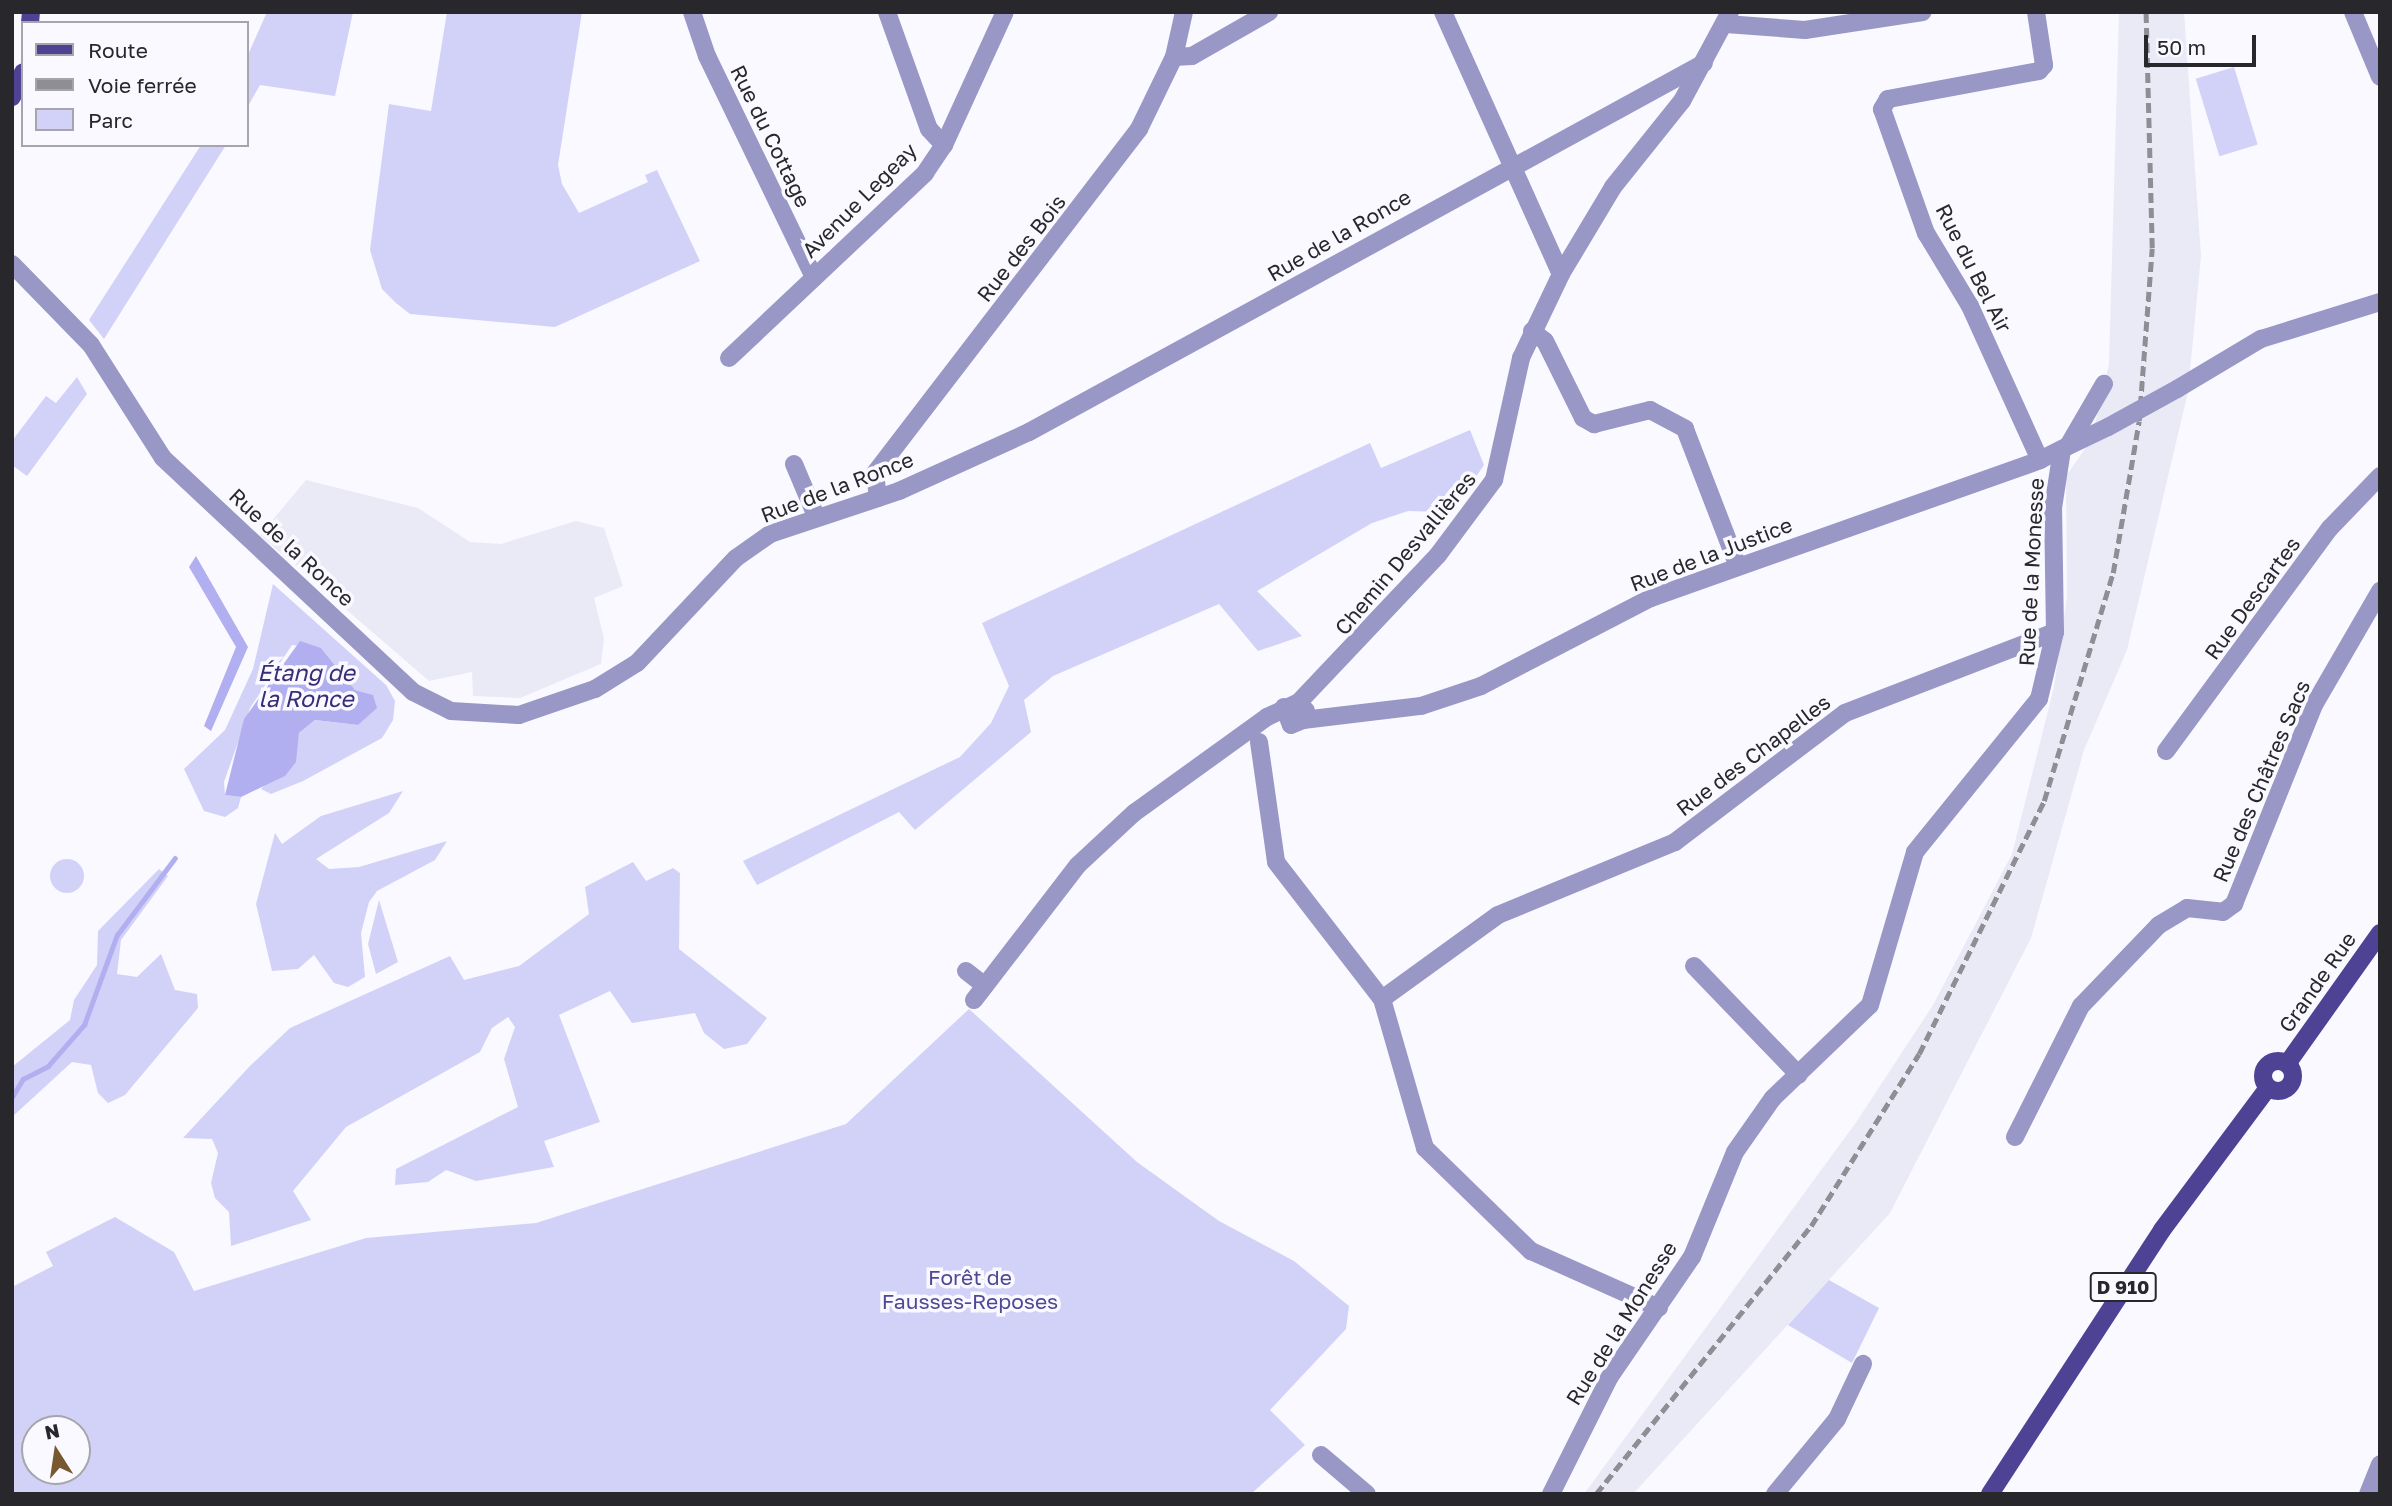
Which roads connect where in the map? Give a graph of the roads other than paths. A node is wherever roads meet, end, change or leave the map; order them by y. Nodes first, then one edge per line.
1 (692, 12) edge
2 (887, 12) edge
3 (1005, 12) edge
4 (1184, 12) edge
5 (1269, 12) edge
6 (1443, 12) edge
7 (1923, 12) edge
8 (2036, 12) edge
9 (2353, 12) edge
10 (1728, 18) edge
11 (1174, 57) junction
12 (1704, 63) junction
13 (21, 77) edge
14 (2380, 77) edge
15 (12, 97) edge
16 (944, 145) junction
17 (1508, 167) junction
18 (12, 264) edge
19 (1561, 274) junction
20 (814, 277) junction
21 (2380, 302) edge
22 (1532, 331) junction
23 (729, 358) dead end
24 (2104, 384) dead end
25 (2065, 448) junction
26 (2040, 460) junction
27 (794, 464) dead end
28 (2380, 476) edge
29 (878, 498) junction
30 (816, 516) junction
31 (1738, 566) junction
32 (2380, 591) edge
33 (2055, 632) junction
34 (1289, 710) junction
35 (1250, 740) junction
36 (2166, 751) dead end
37 (2379, 936) edge
38 (1695, 966) dead end
39 (966, 971) dead end
40 (1382, 999) junction
41 (1799, 1075) junction
42 (2015, 1137) dead end
43 (1658, 1308) junction
44 (1863, 1364) dead end
45 (1321, 1455) dead end
46 (2380, 1464) edge
47 (1367, 1494) edge
48 (1551, 1494) edge
49 (1775, 1494) edge
50 (1990, 1494) edge
51 (2368, 1494) edge

1 - 20 street, Rue du Cottage
2 - 16 street
3 - 16 street, Avenue Legeay
4 - 11 street, Rue des Bois
5 - 11 street
6 - 17 street
7 - 10 street
8 - 26 street, Rue du Bel Air
9 - 14 street
10 - 12 street, Chemin Desvallières
11 - 29 street, Rue des Bois
12 - 17 street, Rue de la Ronce
12 - 19 street, Chemin Desvallières
13 - 15 main road
16 - 20 street, Avenue Legeay
17 - 19 street
17 - 29 street, Rue de la Ronce
18 - 30 street, Rue de la Ronce
19 - 22 street, Chemin Desvallières
20 - 23 street, Avenue Legeay
21 - 25 street, Rue de la Justice, bridge
22 - 31 street
22 - 34 street, Chemin Desvallières
24 - 25 street
25 - 26 street, Rue de la Justice
25 - 33 street, Rue de la Monesse
26 - 31 street, Rue de la Justice
27 - 30 street
28 - 36 street, Rue Descartes
29 - 30 street, Rue de la Ronce
31 - 34 street, Rue de la Justice
32 - 42 street, Rue des Châtres Sacs
33 - 40 street, Rue des Chapelles
33 - 41 street, Rue de la Monesse
34 - 35 street
35 - 39 street
35 - 40 street
37 - 50 main road, Grande Rue / D 910
38 - 41 street
40 - 43 street
41 - 43 street, Rue de la Monesse
43 - 48 street, Rue de la Monesse
44 - 49 street
45 - 47 street
46 - 51 street

